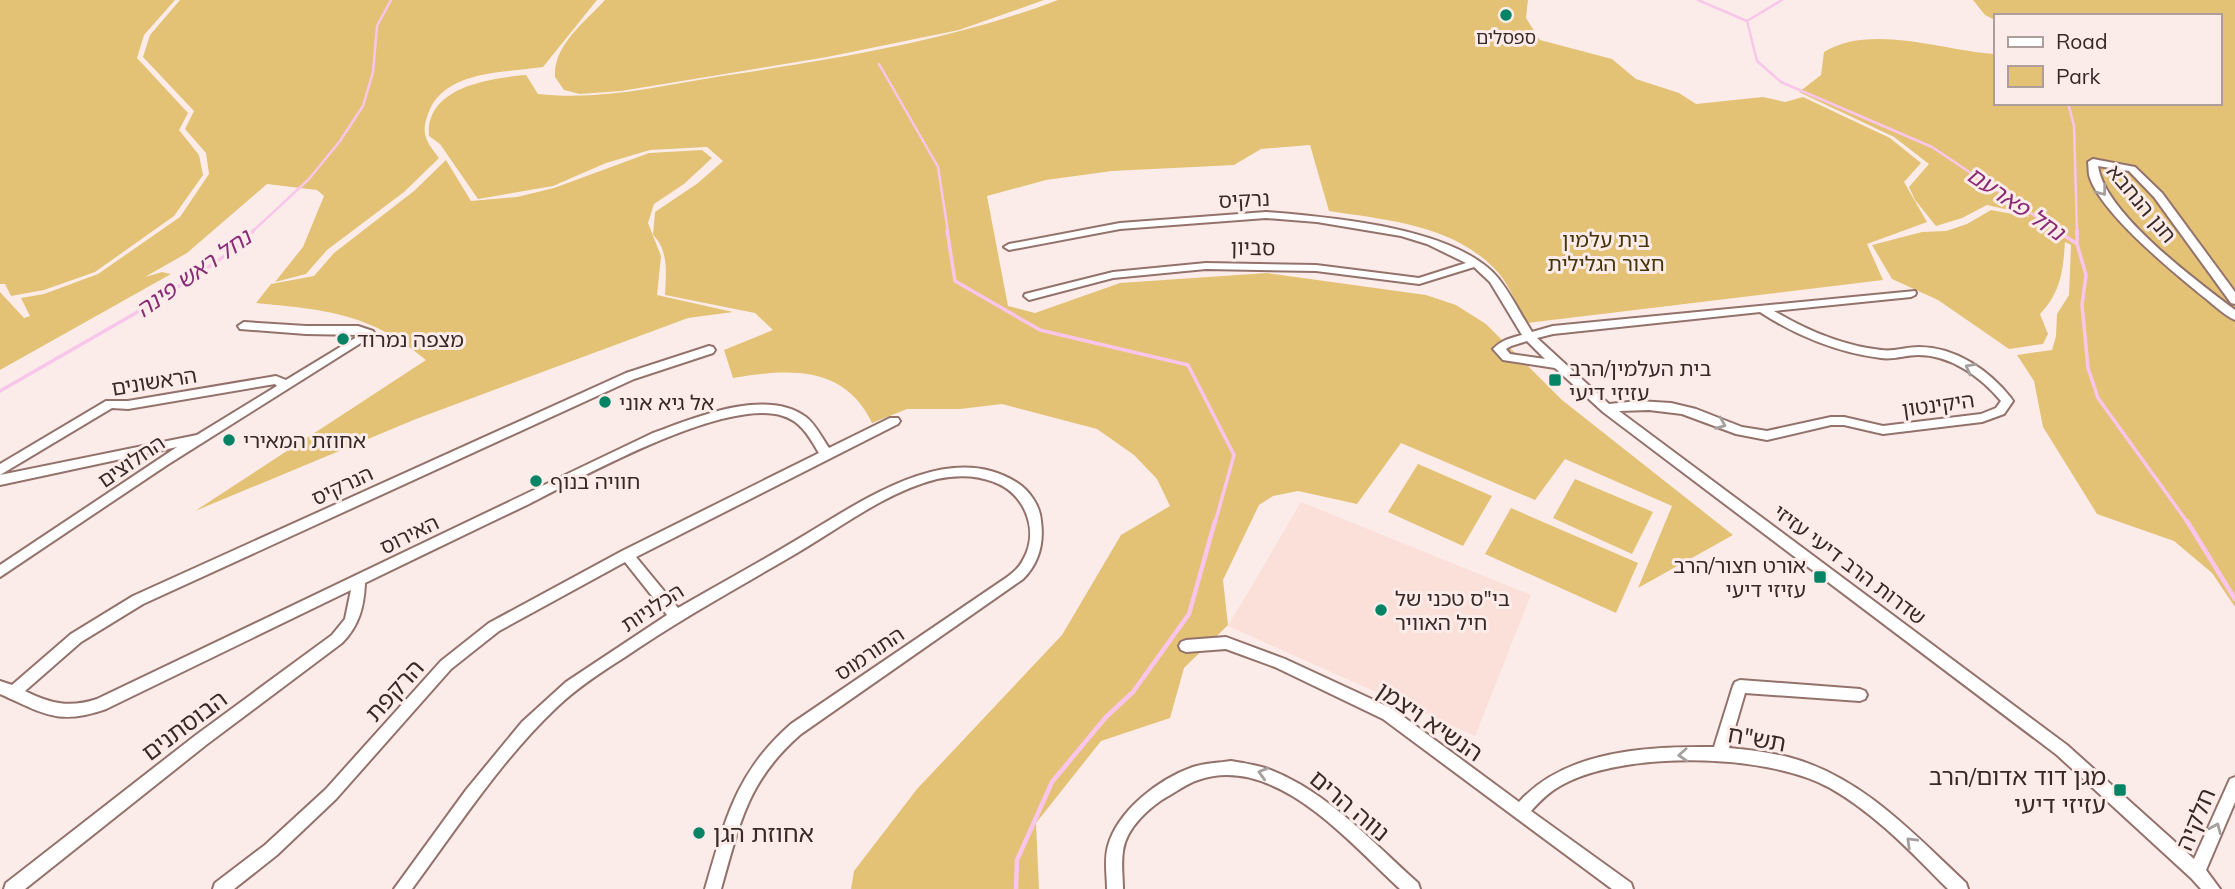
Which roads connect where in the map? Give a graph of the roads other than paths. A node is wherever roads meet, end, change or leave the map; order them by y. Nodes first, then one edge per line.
1 (1009, 247) dead end
2 (1476, 263) junction
3 (1911, 293) dead end
4 (1029, 296) dead end
5 (2235, 300) edge
6 (1765, 310) junction
7 (2235, 316) edge
8 (244, 326) dead end
9 (1530, 337) junction
10 (709, 350) dead end
11 (1556, 364) junction
12 (286, 385) junction
13 (1606, 409) junction
14 (894, 421) dead end
15 (203, 437) junction
16 (826, 454) junction
17 (0, 470) edge
18 (999, 478) joint
19 (0, 480) edge
20 (627, 555) junction
21 (0, 572) edge
22 (358, 583) junction
23 (675, 615) junction
24 (1186, 646) dead end
25 (6, 690) edge
26 (1860, 695) dead end
27 (1720, 753) junction
28 (2235, 783) edge
29 (1520, 812) junction
30 (2197, 872) junction
31 (12, 889) edge
32 (220, 889) edge
33 (402, 889) edge
34 (713, 889) edge
35 (1115, 889) edge
36 (1412, 889) edge
37 (1625, 889) edge
38 (1960, 889) edge
39 (2212, 889) edge

1 - 2 street, נרקיס
2 - 4 street, סביון
2 - 9 street, שדרות הרב דיעי עזיזי
3 - 6 street
5 -> 7 street, חנן הנחבא
6 - 9 street
13 -> 6 street, היקינטון
8 - 12 street, החלוצים
9 - 11 street, שדרות הרב דיעי עזיזי
9 - 11 street
10 - 25 street, הנרקיס
11 - 13 street, שדרות הרב דיעי עזיזי
12 - 15 street, החלוצים
12 - 17 street, הראשונים
13 - 30 street, שדרות הרב דיעי עזיזי
14 - 16 street, הרקפת
15 - 19 street
15 - 21 street, החלוצים
16 - 20 street, הרקפת
16 - 22 street, האירוס
18 - 23 street, הכלניות
18 - 34 street, התורמוס
20 - 23 street
20 - 32 street, הרקפת
22 - 25 street, האירוס
22 - 31 street, הבוסתנים
23 - 33 street, הכלניות
24 - 29 street, הנשיא ויצמן
26 - 27 street
27 -> 29 street, תש"ח
38 -> 27 street, תש"ח
30 -> 28 street, חלקיה
29 - 37 street, הנשיא ויצמן
30 - 39 street, שדרות הרב דיעי עזיזי
36 -> 35 street, נווה הרים

